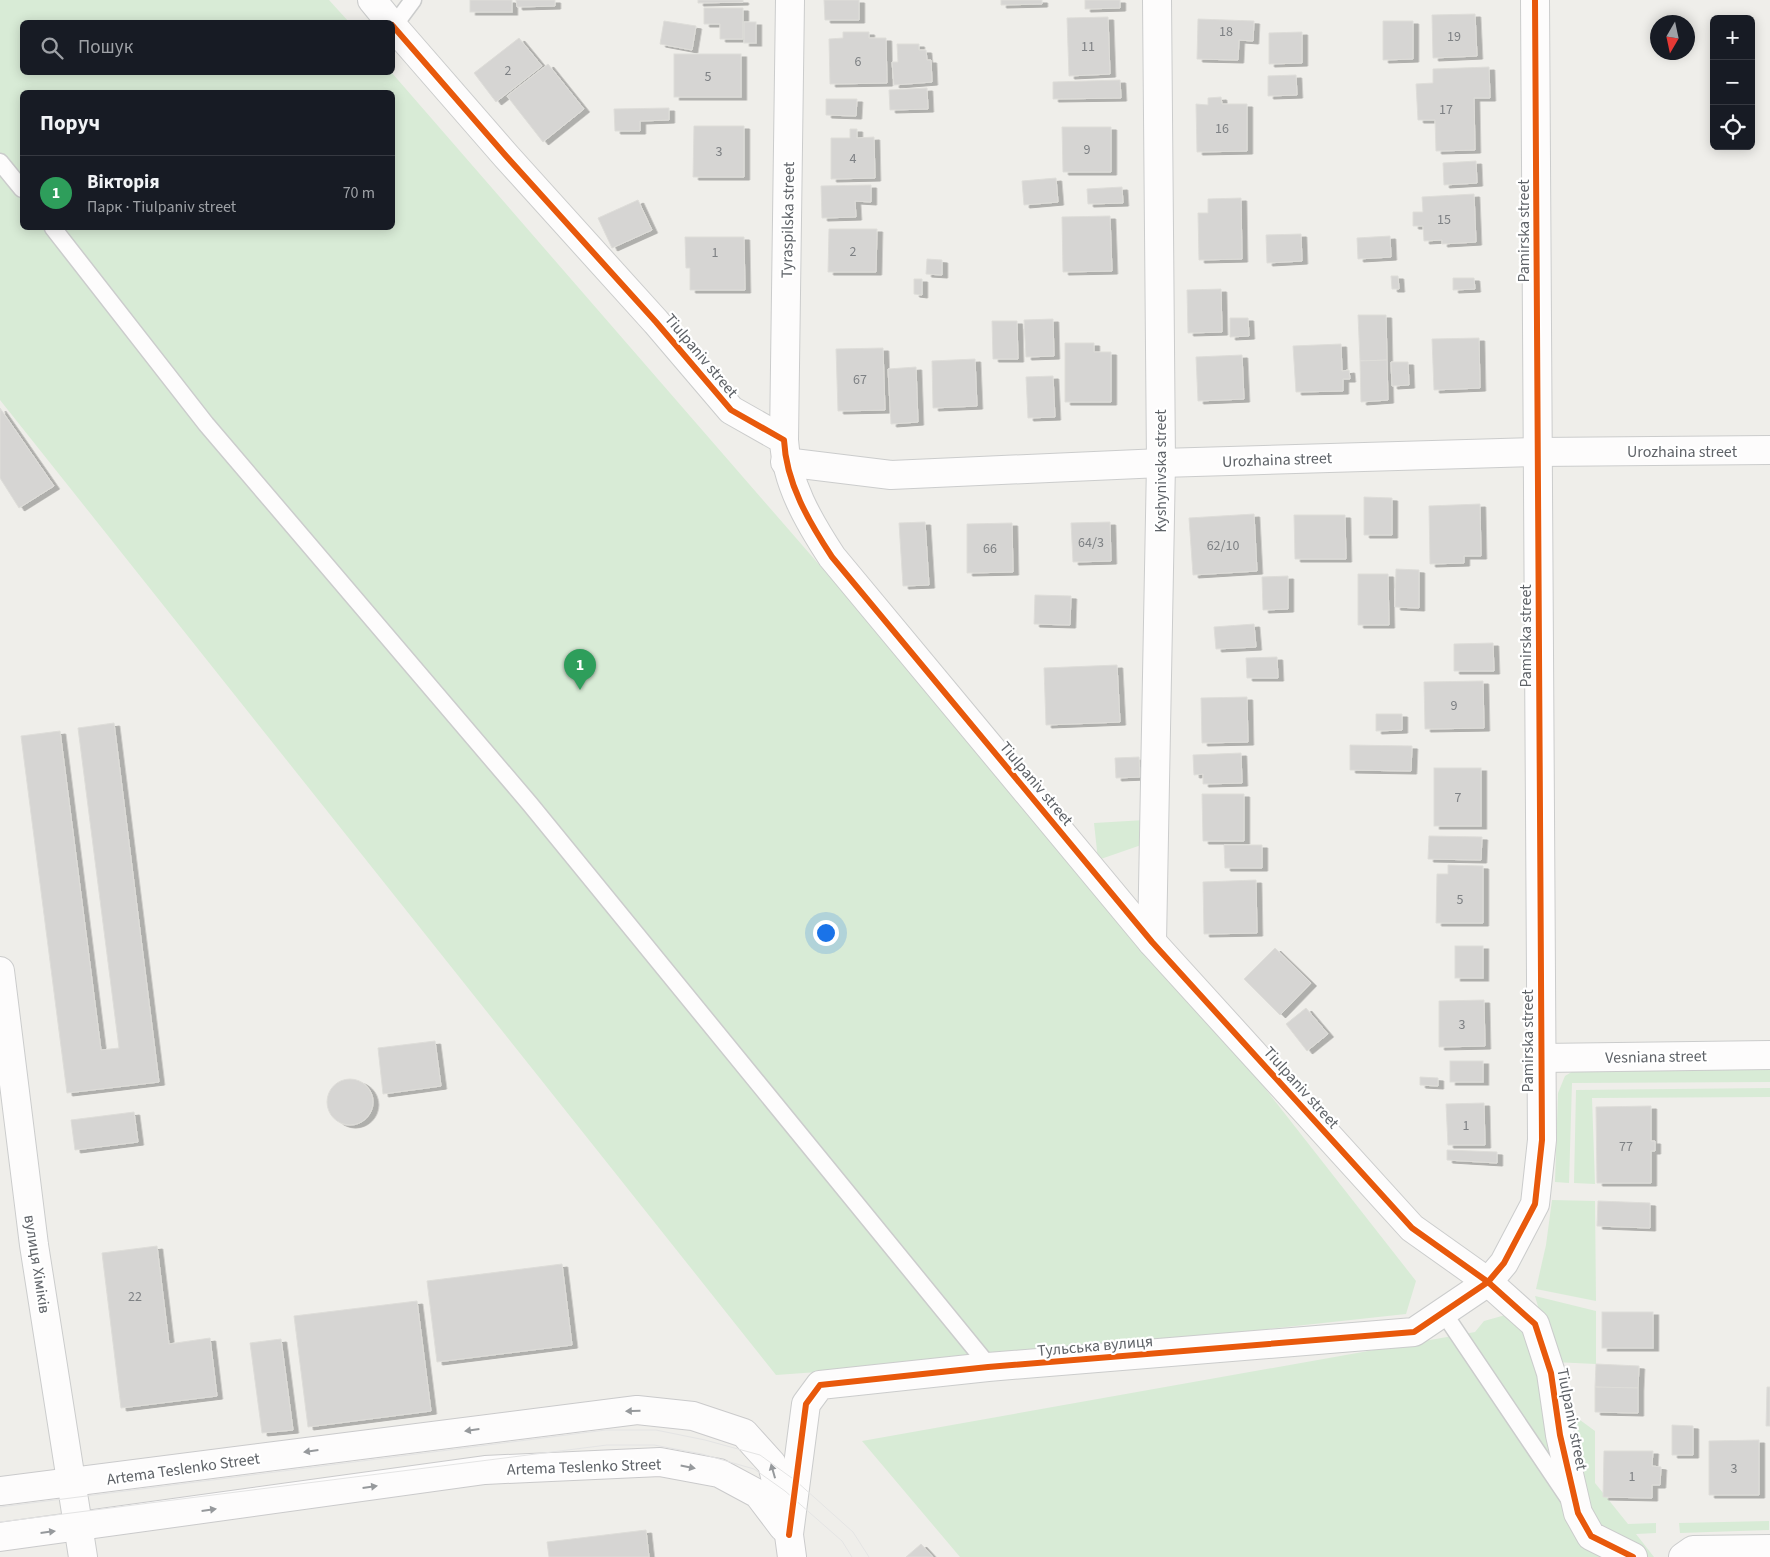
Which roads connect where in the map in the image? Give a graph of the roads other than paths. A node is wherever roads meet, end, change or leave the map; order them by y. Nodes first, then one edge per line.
1 (372, 0) edge
2 (413, 0) edge
3 (790, 0) edge
4 (1157, 0) edge
5 (1535, 0) edge
6 (388, 20) edge
7 (395, 21) edge
8 (395, 28) edge
9 (0, 162) edge
10 (20, 187) edge
11 (54, 230) edge
12 (1770, 450) edge
13 (784, 451) junction
14 (1538, 452) junction
15 (1161, 463) junction
16 (1152, 942) junction
17 (0, 970) edge
18 (1770, 1055) edge
19 (1541, 1058) junction
20 (1496, 1272) junction
21 (1443, 1312) junction
22 (988, 1367) junction
23 (72, 1483) junction
24 (0, 1491) edge
25 (1578, 1513) junction
26 (80, 1528) junction
27 (0, 1538) edge
28 (790, 1546) edge
29 (1770, 1549) edge
30 (83, 1557) edge
31 (1633, 1557) edge
32 (1683, 1557) edge

1 - 6 street, Tiulpaniv street
2 - 7 lane
3 - 13 street, Tyraspilska street
4 - 15 street, Kyshynivska street
5 - 14 street, Pamirska street
8 - 13 street, Tiulpaniv street
9 - 10 lane
11 - 22 lane
12 - 14 street, Urozhaina street
13 - 15 street, Urozhaina street
13 - 16 street, Tiulpaniv street
14 - 15 street, Urozhaina street
14 - 19 street, Pamirska street
15 - 16 street, Kyshynivska street
16 - 20 street, Tiulpaniv street
17 - 23 street, вулиця Хіміків
18 - 19 street, Vesniana street
19 - 20 street, Pamirska street
20 - 21 street, Тульська вулиця
20 - 25 street, Tiulpaniv street
21 - 22 street, Тульська вулиця
21 - 25 lane
22 - 28 street, Тульська вулиця
23 - 24 street, Artema Teslenko Street
23 - 26 street, вулиця Хіміків
28 -> 23 street, Artema Teslenko Street
25 - 31 street, Tiulpaniv street
27 -> 26 street, Artema Teslenko Street
26 -> 28 street, Artema Teslenko Street
26 - 30 street, вулиця Хіміків
29 - 32 street

